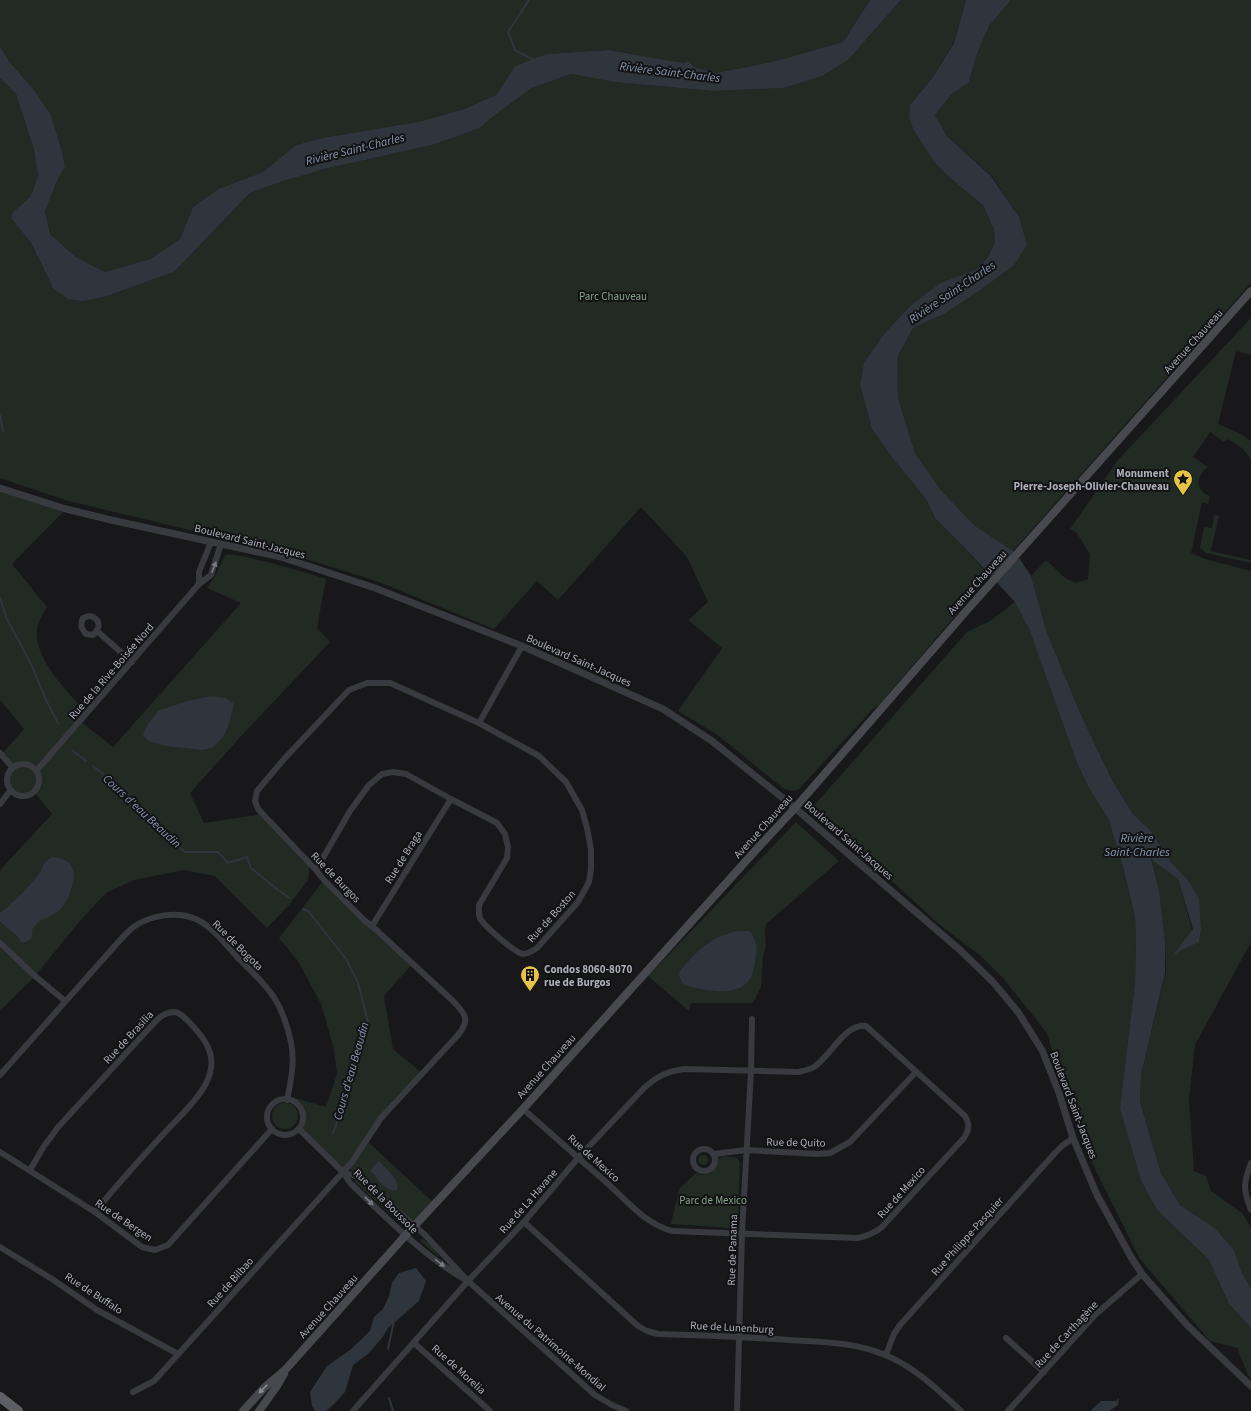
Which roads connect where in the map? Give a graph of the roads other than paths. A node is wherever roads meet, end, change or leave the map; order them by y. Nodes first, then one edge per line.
1 (1251, 291) edge
2 (0, 488) edge
3 (211, 542) junction
4 (221, 544) junction
5 (199, 584) junction
6 (96, 631) dead end
7 (522, 646) junction
8 (132, 662) junction
9 (479, 723) junction
10 (0, 753) edge
11 (12, 767) junction
12 (37, 770) junction
13 (10, 791) junction
14 (450, 799) junction
15 (0, 804) edge
16 (795, 808) junction
17 (316, 870) junction
18 (372, 926) junction
19 (0, 943) edge
20 (65, 1001) junction
21 (752, 1019) dead end
22 (750, 1071) junction
23 (916, 1072) junction
24 (0, 1075) edge
25 (287, 1100) junction
26 (523, 1109) junction
27 (272, 1129) junction
28 (299, 1129) junction
29 (1073, 1138) junction
30 (746, 1150) junction
31 (0, 1152) edge
32 (714, 1154) dead end
33 (578, 1158) junction
34 (1251, 1163) edge
35 (30, 1170) junction
36 (343, 1172) junction
37 (337, 1178) joint
38 (1251, 1210) edge
39 (95, 1212) junction
40 (524, 1222) junction
41 (415, 1226) junction
42 (742, 1233) junction
43 (424, 1234) joint
44 (405, 1236) junction
45 (414, 1244) joint
46 (0, 1247) edge
47 (1142, 1274) junction
48 (468, 1281) junction
49 (740, 1337) junction
50 (1006, 1338) dead end
51 (414, 1343) junction
52 (178, 1354) junction
53 (886, 1355) junction
54 (286, 1369) junction
55 (1044, 1372) junction
56 (1251, 1386) edge
57 (133, 1392) dead end
58 (0, 1397) edge
59 (18, 1411) edge
60 (243, 1411) edge
61 (259, 1411) edge
62 (353, 1411) edge
63 (490, 1411) edge
64 (626, 1411) edge
65 (737, 1411) edge
66 (961, 1411) edge
67 (1008, 1411) edge

1 - 16 main road, Avenue Chauveau
2 - 3 street, Boulevard Saint-Jacques
3 - 4 street, Boulevard Saint-Jacques
3 - 5 street
5 -> 4 street, Rue de la Rive-Boisée Nord
4 - 7 street, Boulevard Saint-Jacques
5 - 8 street, Rue de la Rive-Boisée Nord
6 - 8 street
7 - 9 street
7 - 16 street, Boulevard Saint-Jacques
8 - 12 street, Rue de la Rive-Boisée Nord
9 - 14 street, Rue de Boston
9 - 17 street, Rue de Burgos
10 - 11 street
11 - 12 street
11 - 13 street
12 - 13 street
13 - 15 street
14 - 17 street, Rue de Boston
14 - 18 street, Rue de Braga
16 - 26 main road, Avenue Chauveau
16 - 29 street, Boulevard Saint-Jacques
17 - 18 street, Rue de Burgos
18 - 36 street, Rue de Burgos
19 - 20 street
20 - 24 street, Rue de Bogota
20 - 25 street, Rue de Bogota
21 - 22 street, Rue de Panama
22 - 23 street, Rue de Mexico
22 - 30 street, Rue de Panama
22 - 33 street, Rue de La Havane
23 - 30 street, Rue de Quito
23 - 42 street, Rue de Mexico
25 - 27 street
25 - 28 street
26 - 33 street, Rue de Mexico
26 - 41 main road, Avenue Chauveau
27 - 28 street
27 - 39 street, Rue de Bergen
28 - 36 street, Rue de la Boussole
29 - 47 street, Boulevard Saint-Jacques
29 - 53 street, Rue Philippe-Pasquier
30 - 32 street, Rue de Quito
30 - 42 street, Rue de Panama
31 - 35 street, Rue de Bergen
33 - 40 street, Rue de La Havane
33 - 42 street, Rue de Mexico
34 - 38 street
35 - 39 street, Rue de Bergen
35 - 39 street, Rue de Brasilia
36 - 37 street, Rue de Burgos
36 - 41 street, Rue de la Boussole
36 -> 44 street, Rue de la Boussole
37 - 52 street, Rue de Bilbao
40 - 48 street, Rue de La Havane
40 - 49 street, Rue de Lunenburg
41 - 43 street, Rue de la Boussole
41 - 44 main road, Avenue Chauveau
42 - 49 street, Rue de Panama
43 - 48 street, Avenue du Patrimoine-Mondial
44 - 45 street, Rue de la Boussole
44 - 54 main road, Avenue Chauveau
45 -> 48 street, Avenue du Patrimoine-Mondial
46 - 52 street, Rue de Buffalo
47 - 55 street, Rue de Carthagène
47 - 56 street, Boulevard Saint-Jacques
48 - 51 street, Rue de La Havane
48 - 64 street, Avenue du Patrimoine-Mondial
49 - 53 street, Rue de Lunenburg
49 - 65 street, Rue de Panama
50 - 55 street
51 - 62 street, Rue de La Havane
51 - 63 street, Rue de Morelia
52 - 57 street, Rue de Bilbao
53 - 66 street, Rue de Lunenburg
54 -> 60 main road, Avenue Chauveau
54 - 61 main road, Avenue Chauveau
55 - 67 street, Rue de Carthagène
58 - 59 highway

